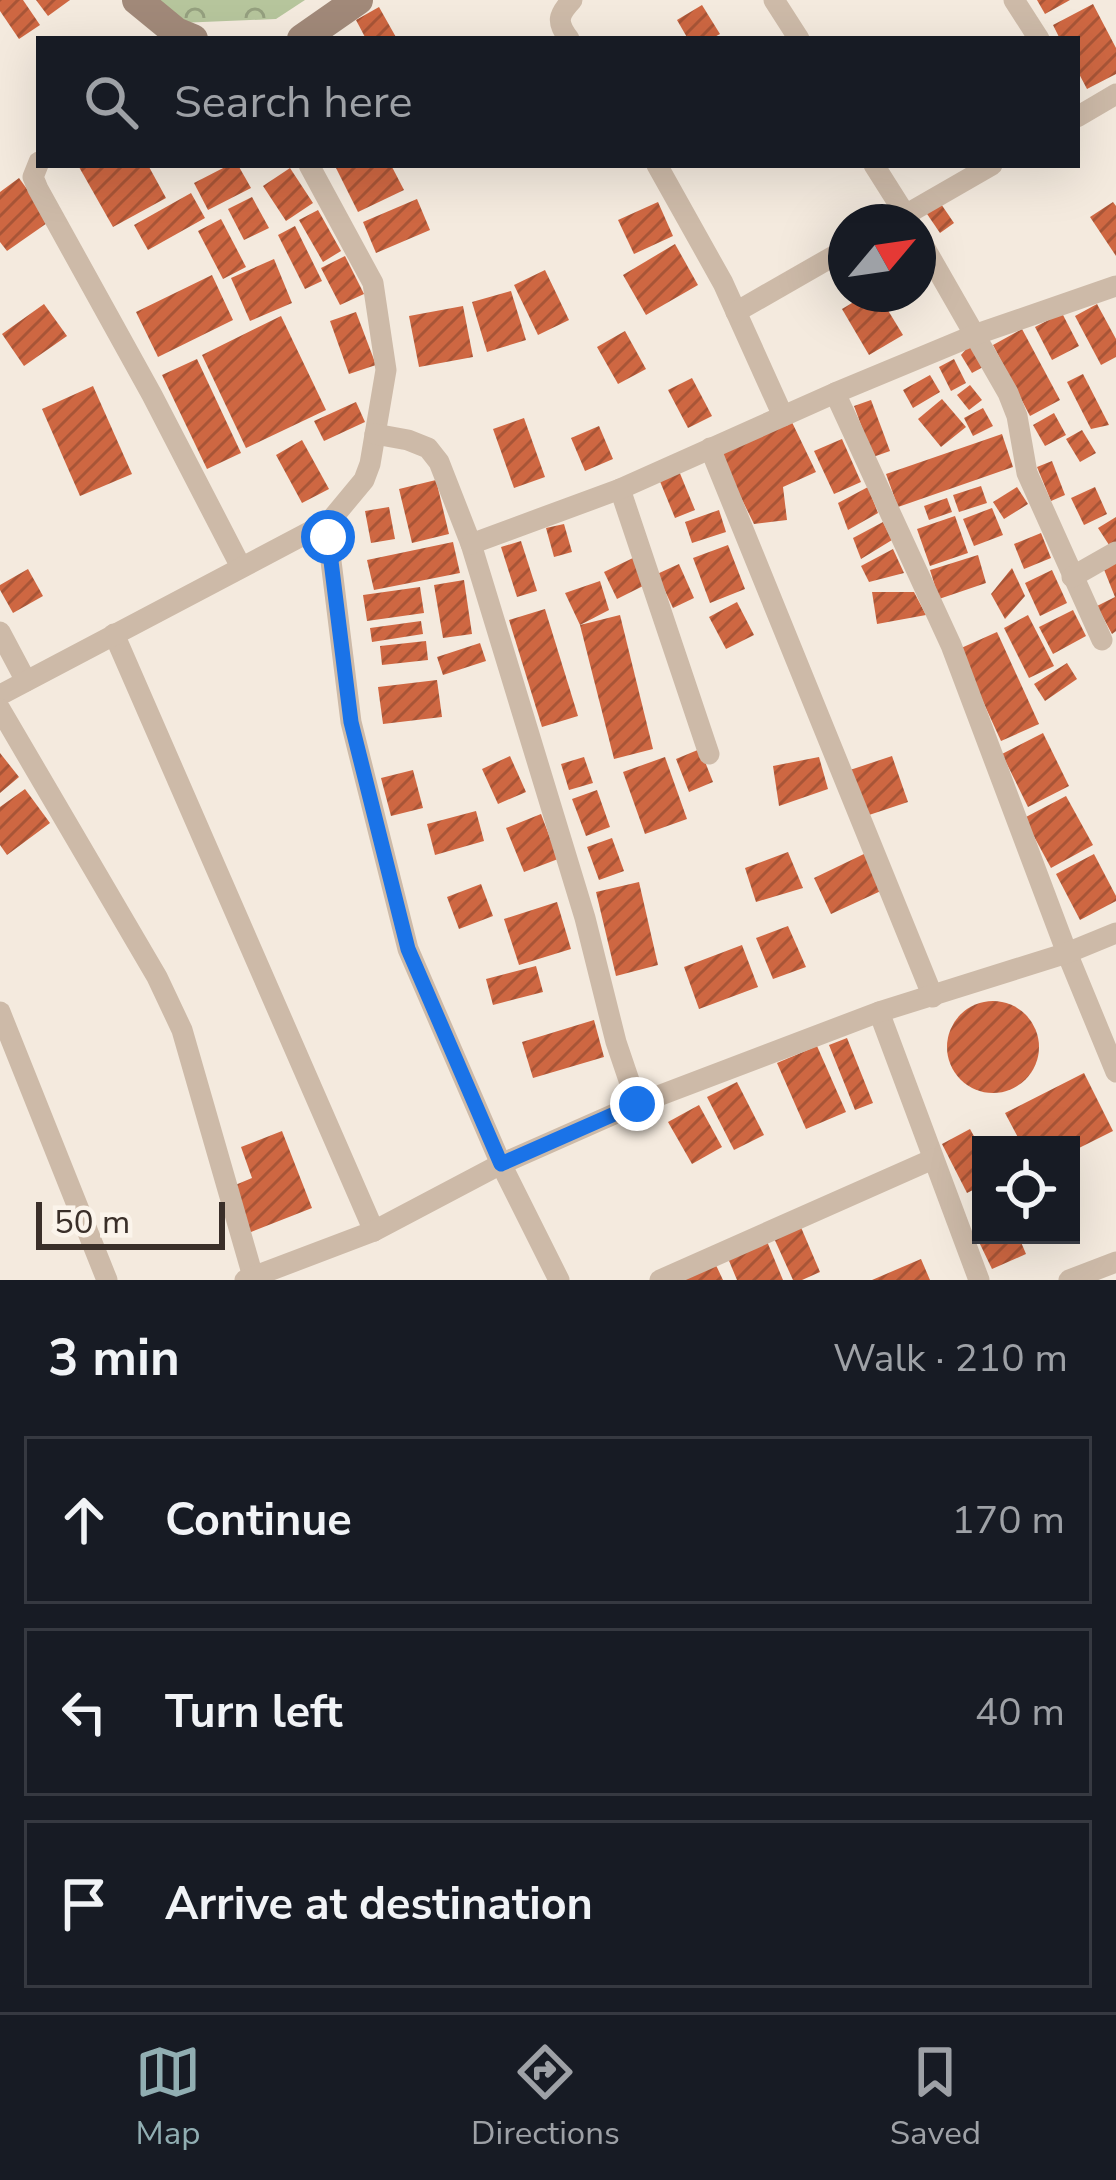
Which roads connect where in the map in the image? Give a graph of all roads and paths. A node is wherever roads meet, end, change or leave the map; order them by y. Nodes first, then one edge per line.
1 (137, 0) edge
2 (358, 0) edge
3 (572, 0) edge
4 (774, 0) edge
5 (1014, 0) edge
6 (186, 36) edge
7 (306, 36) edge
8 (567, 36) edge
9 (797, 36) edge
10 (1037, 36) edge
11 (1116, 94) edge
12 (1080, 109) edge
13 (37, 168) edge
14 (311, 168) edge
15 (659, 168) edge
16 (876, 168) edge
17 (987, 168) edge
18 (895, 204) edge
19 (929, 204) edge
20 (828, 259) edge
21 (936, 266) edge
22 (1116, 286) edge
23 (736, 312) junction
24 (977, 334) junction
25 (836, 393) junction
26 (783, 416) junction
27 (375, 434) junction
28 (710, 448) junction
29 (620, 489) junction
30 (330, 521) junction
31 (471, 544) junction
32 (1116, 552) edge
33 (241, 567) junction
34 (1072, 577) junction
35 (0, 632) edge
36 (114, 634) junction
37 (1102, 640) dead end
38 (26, 681) junction
39 (0, 694) edge
40 (0, 709) edge
41 (709, 754) dead end
42 (1116, 933) edge
43 (1067, 952) junction
44 (933, 998) junction
45 (0, 1012) edge
46 (879, 1012) junction
47 (1113, 1057) edge
48 (637, 1104) junction
49 (933, 1159) junction
50 (501, 1164) junction
51 (374, 1231) junction
52 (1116, 1262) edge
53 (251, 1279) edge
54 (107, 1280) edge
55 (559, 1280) edge
56 (660, 1280) edge
57 (980, 1280) edge
58 (1069, 1280) edge

1 - 6 main road
2 - 7 main road
3 - 8 street
4 - 9 street
5 - 10 street
11 - 12 street
13 - 33 street
14 - 27 street
15 - 23 street
16 - 18 street
17 - 19 street
20 - 23 street
21 - 24 street
22 - 24 street
23 - 26 street
24 - 25 street
24 - 34 street
25 - 26 street
25 - 43 street
26 - 28 street
27 - 30 street
27 - 31 street
28 - 29 street
28 - 44 street
29 - 31 street
29 - 41 street
30 - 33 street
30 - 50 street
31 - 48 street
32 - 34 street
33 - 36 street
34 - 37 street
35 - 38 street
36 - 38 street
36 - 51 street
38 - 39 street
40 - 53 street
42 - 43 street
43 - 44 street
43 - 47 street
44 - 46 street
45 - 54 street
46 - 48 street
46 - 49 street
48 - 50 street
49 - 56 street
49 - 57 street
50 - 51 street
50 - 55 street
51 - 53 street
52 - 58 street

